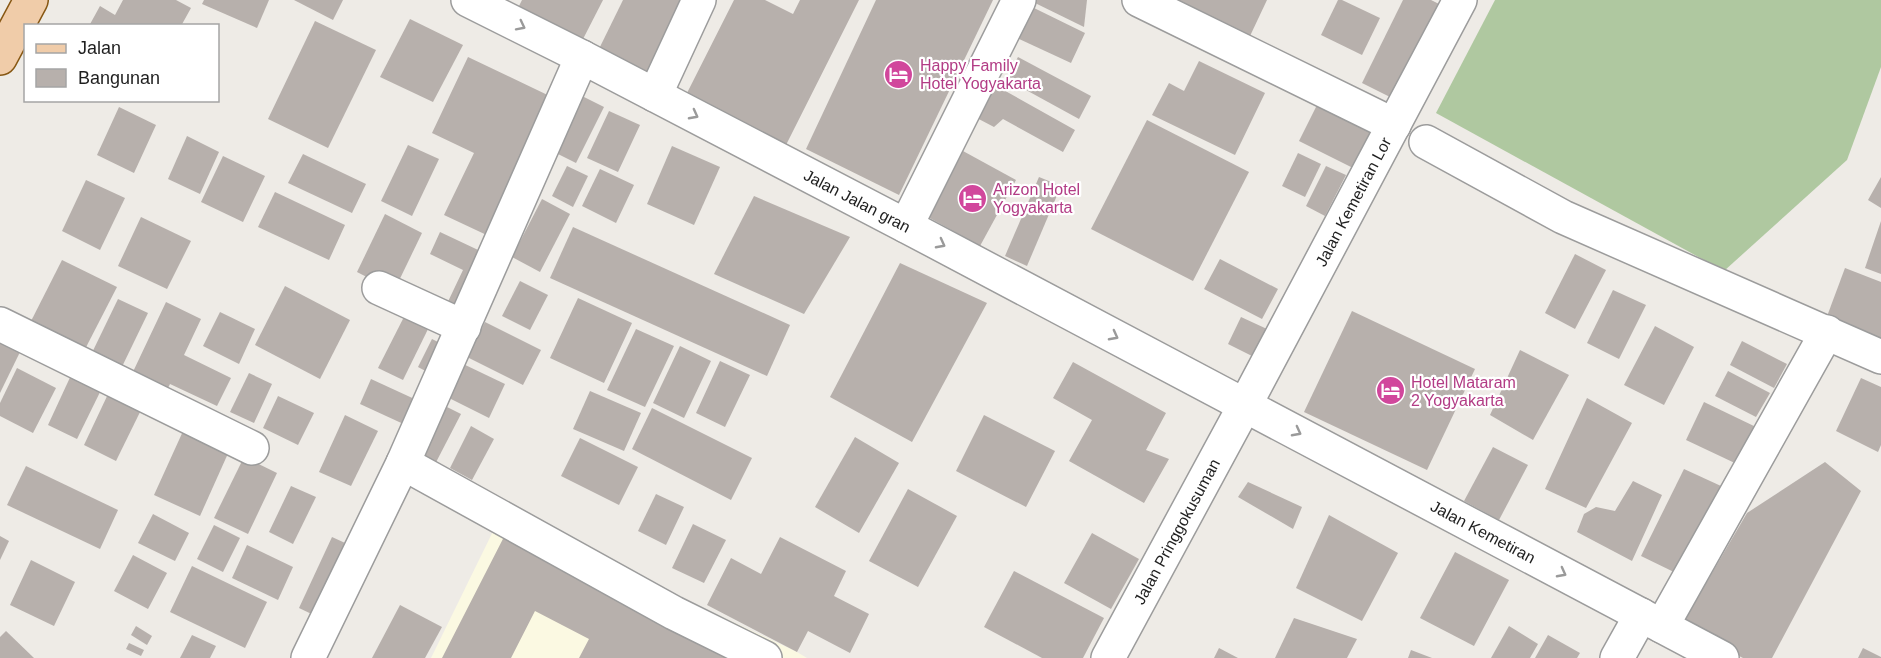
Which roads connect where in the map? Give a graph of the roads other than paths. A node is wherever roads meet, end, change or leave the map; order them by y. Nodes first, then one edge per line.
1 (32, 0) edge
2 (468, 0) edge
3 (699, 0) edge
4 (1019, 0) edge
5 (1139, 0) edge
6 (1460, 0) edge
7 (582, 57) junction
8 (0, 58) edge
9 (655, 95) junction
10 (1394, 125) junction
11 (1426, 142) dead end
12 (906, 226) junction
13 (380, 288) dead end
14 (0, 324) edge
15 (464, 327) junction
16 (1827, 332) junction
17 (1881, 357) edge
18 (1245, 405) junction
19 (252, 448) dead end
20 (404, 464) junction
21 (1651, 620) junction
22 (308, 658) edge
23 (765, 658) edge
24 (1108, 658) edge
25 (1617, 658) edge
26 (1722, 658) edge

1 - 8 main road
2 -> 7 street, Jalan Jalan gran
3 - 9 street
4 - 12 street
5 - 10 street
6 - 10 street, Jalan Kemetiran Lor
7 - 9 street, Jalan Jalan gran
7 - 15 street
9 -> 12 street, Jalan Jalan gran
10 - 18 street, Jalan Kemetiran Lor
11 - 16 street
12 -> 18 street, Jalan Jalan gran
13 - 15 street
14 - 19 street
15 - 20 street
16 - 17 street
16 - 21 street
18 -> 21 street, Jalan Kemetiran
18 - 24 street, Jalan Pringgokusuman
20 - 22 street
20 - 23 street
21 - 25 street
21 - 26 street, Jalan Kemetiran

